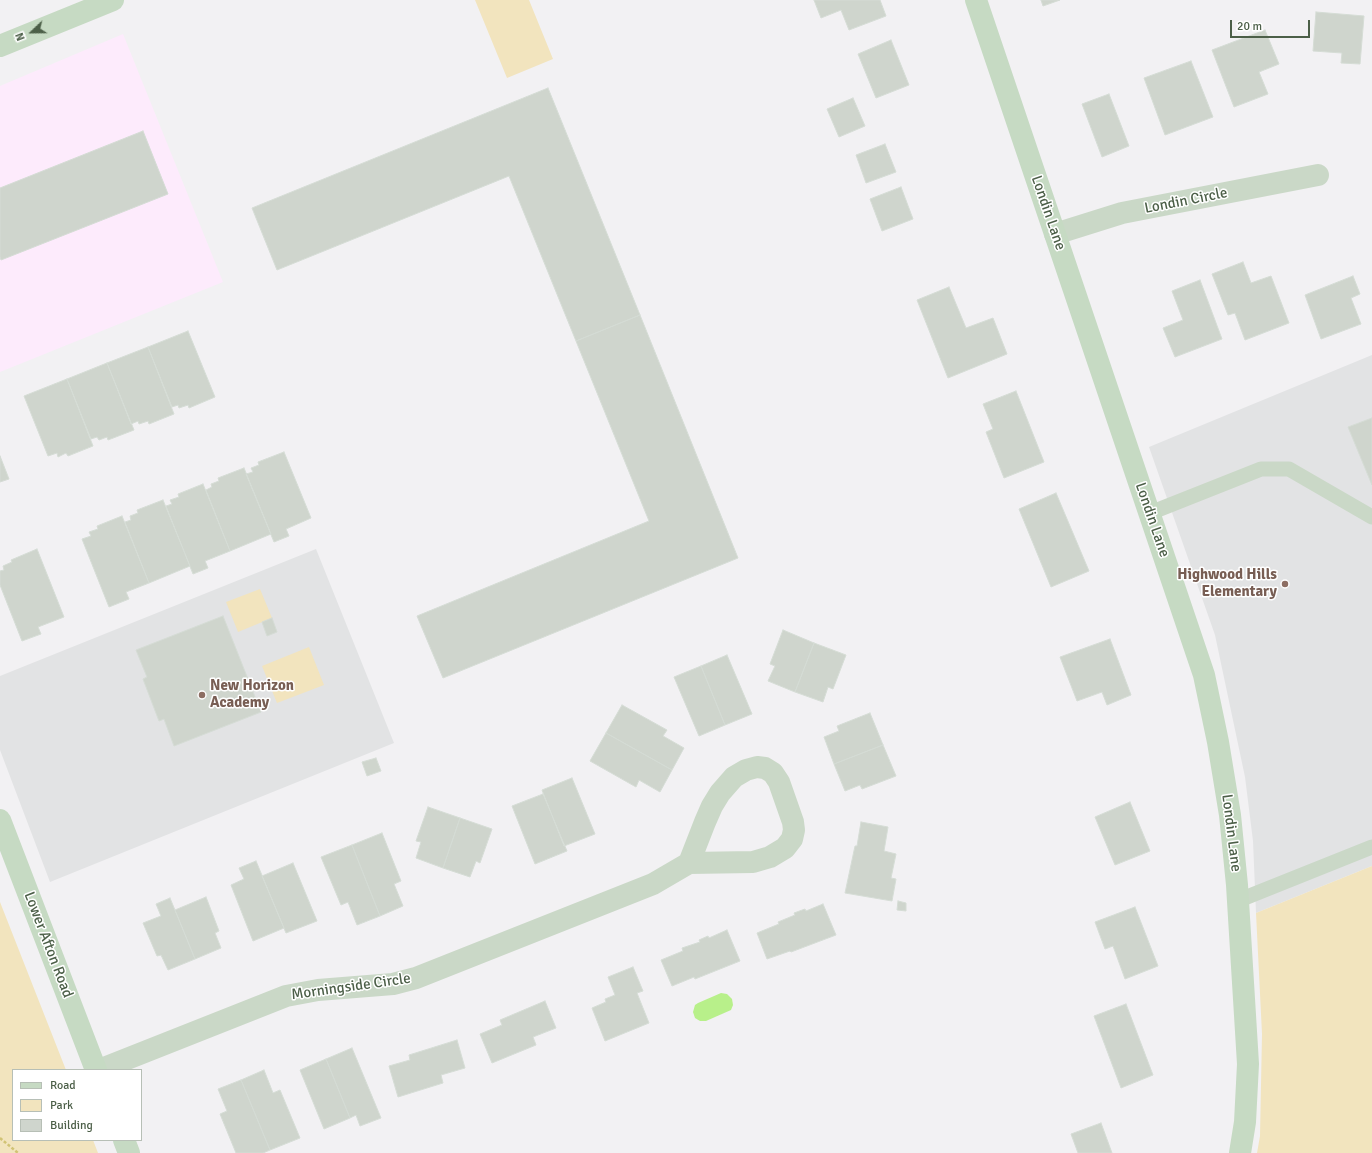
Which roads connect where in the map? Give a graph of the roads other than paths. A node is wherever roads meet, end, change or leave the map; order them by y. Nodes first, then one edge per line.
1 (113, 0) edge
2 (976, 0) edge
3 (0, 46) edge
4 (1318, 175) dead end
5 (1055, 234) junction
6 (1150, 513) junction
7 (1372, 517) edge
8 (0, 820) edge
9 (1372, 847) edge
10 (689, 862) junction
11 (1237, 901) junction
12 (98, 1069) edge
13 (101, 1069) edge
14 (124, 1141) edge
15 (129, 1153) edge
16 (1240, 1153) edge

1 - 3 street
2 - 5 street, Londin Lane
4 - 5 street, Londin Circle
5 - 6 street, Londin Lane
6 - 7 lane
6 - 11 street, Londin Lane
8 - 12 street, Lower Afton Road
9 - 11 lane
10 - 10 street
10 - 13 street, Morningside Circle
11 - 16 street, Londin Lane
14 - 15 street

